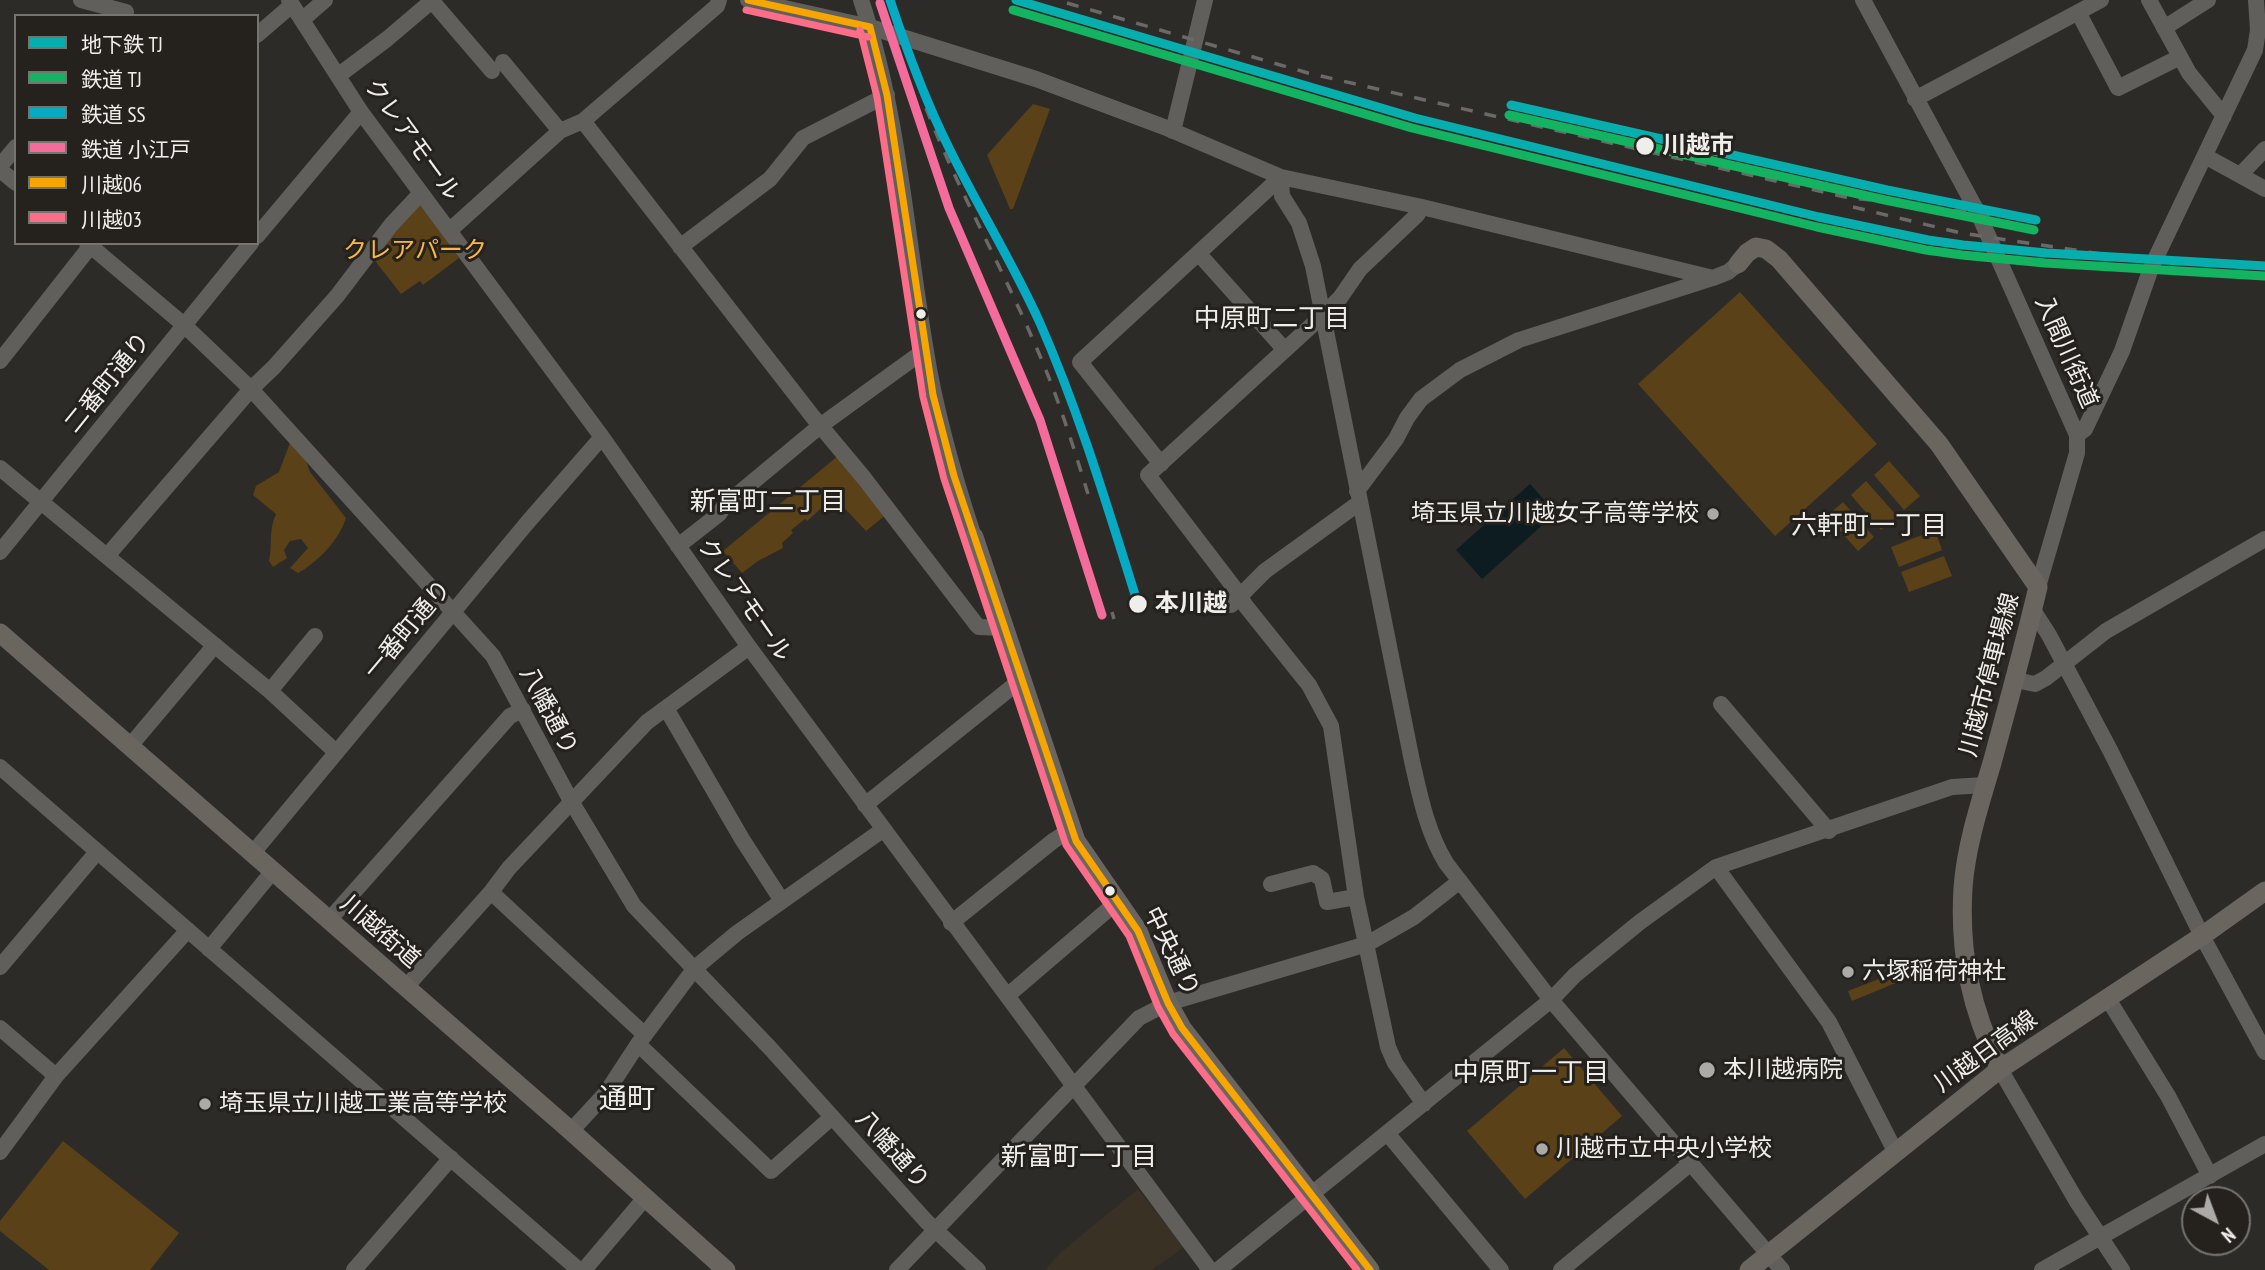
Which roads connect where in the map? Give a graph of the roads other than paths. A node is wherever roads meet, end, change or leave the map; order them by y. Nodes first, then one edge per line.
1 (81, 0) edge
2 (325, 0) edge
3 (719, 0) edge
4 (748, 0) edge
5 (861, 0) edge
6 (1205, 0) edge
7 (1863, 0) edge
8 (2101, 0) edge
9 (2149, 0) edge
10 (2208, 0) edge
11 (2256, 0) edge
12 (432, 1) edge
13 (291, 2) edge
14 (128, 9) edge
15 (2078, 12) junction
16 (302, 20) junction
17 (870, 27) junction
18 (2164, 28) junction
19 (259, 33) edge
20 (2180, 57) junction
21 (339, 75) junction
22 (887, 95) junction
23 (1915, 99) junction
24 (361, 112) junction
25 (2224, 116) junction
26 (583, 121) junction
27 (560, 131) junction
28 (1174, 131) junction
29 (2265, 149) edge
30 (14, 150) edge
31 (2205, 156) junction
32 (0, 168) edge
33 (2241, 174) junction
34 (1282, 177) junction
35 (14, 181) edge
36 (2265, 189) edge
37 (421, 193) junction
38 (1422, 208) junction
39 (450, 231) junction
40 (259, 234) edge
41 (89, 245) edge
42 (91, 245) edge
43 (249, 245) edge
44 (680, 247) junction
45 (1199, 254) junction
46 (1738, 264) joint
47 (1713, 278) junction
48 (1322, 316) junction
49 (184, 325) junction
50 (1284, 350) junction
51 (925, 351) junction
52 (0, 361) edge
53 (251, 389) junction
54 (820, 426) junction
55 (2077, 435) junction
56 (602, 437) junction
57 (1161, 464) junction
58 (0, 468) edge
59 (1358, 497) junction
60 (41, 502) junction
61 (974, 537) joint
62 (2265, 539) edge
63 (678, 546) junction
64 (0, 552) edge
65 (107, 556) junction
66 (2038, 587) junction
67 (1236, 601) junction
68 (2033, 610) junction
69 (453, 612) junction
70 (1004, 628) junction
71 (0, 633) edge
72 (315, 636) dead end
73 (215, 645) junction
74 (749, 647) junction
75 (2063, 665) junction
76 (2015, 680) junction
77 (1022, 682) junction
78 (270, 691) junction
79 (1721, 704) dead end
80 (666, 708) junction
81 (523, 710) junction
82 (130, 746) junction
83 (336, 752) junction
84 (1, 769) edge
85 (1985, 785) junction
86 (571, 800) junction
87 (865, 805) junction
88 (884, 828) junction
89 (1072, 829) junction
90 (1829, 831) junction
91 (97, 852) junction
92 (252, 854) junction
93 (1716, 867) junction
94 (272, 872) junction
95 (1352, 874) junction
96 (1322, 879) junction
97 (1460, 881) junction
98 (1271, 884) dead end
99 (2265, 891) edge
100 (491, 892) junction
101 (1356, 897) junction
102 (782, 901) junction
103 (1117, 902) junction
104 (329, 920) junction
105 (951, 923) junction
106 (188, 930) junction
107 (2202, 936) junction
108 (1367, 944) junction
109 (209, 948) junction
110 (0, 967) edge
111 (695, 968) junction
112 (406, 988) junction
113 (1007, 996) junction
114 (2108, 999) junction
115 (1552, 1000) junction
116 (1168, 1003) junction
117 (0, 1028) edge
118 (641, 1040) junction
119 (2265, 1052) edge
120 (2000, 1069) junction
121 (56, 1076) junction
122 (1072, 1085) junction
123 (1424, 1104) junction
124 (832, 1117) junction
125 (571, 1131) junction
126 (1387, 1133) junction
127 (2265, 1144) edge
128 (0, 1152) edge
129 (1895, 1152) junction
130 (451, 1158) junction
131 (1691, 1163) junction
132 (2210, 1176) junction
133 (1310, 1193) junction
134 (645, 1198) junction
135 (935, 1230) junction
136 (2102, 1238) junction
137 (1769, 1254) junction
138 (354, 1270) edge
139 (582, 1270) edge
140 (726, 1270) edge
141 (897, 1270) edge
142 (978, 1270) edge
143 (1210, 1270) edge
144 (1217, 1270) edge
145 (1370, 1270) edge
146 (1501, 1270) edge
147 (1561, 1270) edge
148 (1749, 1270) edge
149 (1782, 1270) edge
150 (2042, 1270) edge
151 (2122, 1270) edge

1 - 14 street
2 - 16 street
3 - 26 street
4 - 17 street
5 - 17 street
6 - 28 street
7 - 23 street, 入間川街道
8 - 15 street
9 - 18 street
10 - 18 street
11 - 25 street
12 - 21 street
12 - 27 street
13 - 16 street, クレアモール
13 - 19 street
15 - 20 street
15 - 23 street
16 - 21 street, クレアモール
17 - 22 street
17 - 28 street
18 - 20 street
20 - 25 street
21 - 24 street, クレアモール
22 - 44 street
22 - 51 street
23 - 55 street, 入間川街道
24 - 37 street, クレアモール
24 - 40 street
25 - 31 street
26 - 27 street
26 - 44 street
27 - 39 street
28 - 34 street
29 - 33 street
30 - 32 street
31 - 33 street
31 - 55 street
32 - 35 street
33 - 36 street
34 - 38 street
34 - 45 street
34 - 48 street
37 - 39 street, クレアモール
37 - 53 street
38 - 47 street
38 - 48 street
39 - 56 street, クレアモール
41 - 52 street
42 - 49 street, 八幡通り
43 - 49 street, 二番町通り
44 - 54 street
45 - 50 street
45 - 57 street
46 - 47 street
46 - 66 main road, 川越市停車場線
47 - 59 street
48 - 50 street
48 - 59 street
49 - 53 street, 八幡通り
49 - 60 street, 二番町通り
50 - 57 street
51 - 54 street
51 - 61 street
53 - 65 street
53 - 69 street, 八幡通り
54 - 63 street
54 - 70 street
55 - 66 street, 入間川街道
56 - 63 street, クレアモール
56 - 69 street, 一番町通り
57 - 67 street
58 - 60 street
59 - 67 street
59 - 97 street
60 - 64 street, 二番町通り
60 - 65 street
61 - 70 main road, 中央通り
62 - 75 street
63 - 74 street, クレアモール
65 - 73 street
66 - 68 main road, 川越市停車場線
67 - 95 street
68 - 75 street
68 - 76 main road, 川越市停車場線
69 - 81 street, 八幡通り
69 - 83 street, 一番町通り
70 - 77 main road, 中央通り
71 - 82 main road, 川越街道
72 - 78 street
73 - 78 street
73 - 82 street
74 - 80 street
74 - 87 street, クレアモール
75 - 76 street
75 - 107 street
76 - 85 main road, 川越市停車場線
77 - 87 street
77 - 89 main road, 中央通り
78 - 83 street
79 - 90 street
80 - 86 street
80 - 102 street
81 - 86 street, 八幡通り
81 - 104 street
82 - 92 main road, 川越街道
83 - 92 street, 一番町通り
84 - 91 street
85 - 90 street
85 - 120 main road, 川越市停車場線
86 - 100 street
86 - 111 street, 八幡通り
87 - 88 street, クレアモール
88 - 102 street
88 - 105 street, クレアモール
89 - 103 main road, 中央通り
89 - 105 street
90 - 93 street
91 - 106 street
91 - 110 street
92 - 94 main road, 川越街道
93 - 115 street
93 - 129 street
94 - 104 main road, 川越街道
94 - 109 street
95 - 96 street
95 - 101 street
96 - 98 street
96 - 101 street
97 - 108 street
97 - 115 street
99 - 107 main road, 川越日高線
100 - 112 street
100 - 118 street
101 - 108 street
102 - 111 street
103 - 113 street
103 - 116 main road, 中央通り
104 - 112 main road, 川越街道
105 - 113 street, クレアモール
106 - 109 street
106 - 121 street
107 - 114 main road, 川越日高線
107 - 119 street
108 - 116 street
108 - 123 street
109 - 130 street
111 - 118 street
111 - 124 street, 八幡通り
112 - 125 main road, 川越街道
113 - 122 street, クレアモール
114 - 120 main road, 川越日高線
114 - 132 street
115 - 123 street
115 - 131 street
116 - 122 street
116 - 133 main road, 中央通り
117 - 121 street
118 - 124 street
118 - 125 street
120 - 129 main road, 川越日高線
120 - 136 street
121 - 128 street
122 - 135 street
122 - 143 street, クレアモール
123 - 126 street
124 - 135 street, 八幡通り
125 - 134 main road, 川越街道
126 - 133 street
126 - 146 street
127 - 132 street
129 - 137 main road, 川越日高線
130 - 138 street
130 - 139 street
131 - 137 street
131 - 147 street
132 - 136 street
133 - 144 street
133 - 145 main road, 中央通り
134 - 139 street
134 - 140 main road, 川越街道
135 - 141 street
135 - 142 street, 八幡通り
136 - 150 street
136 - 151 street
137 - 148 main road, 川越日高線
137 - 149 street

